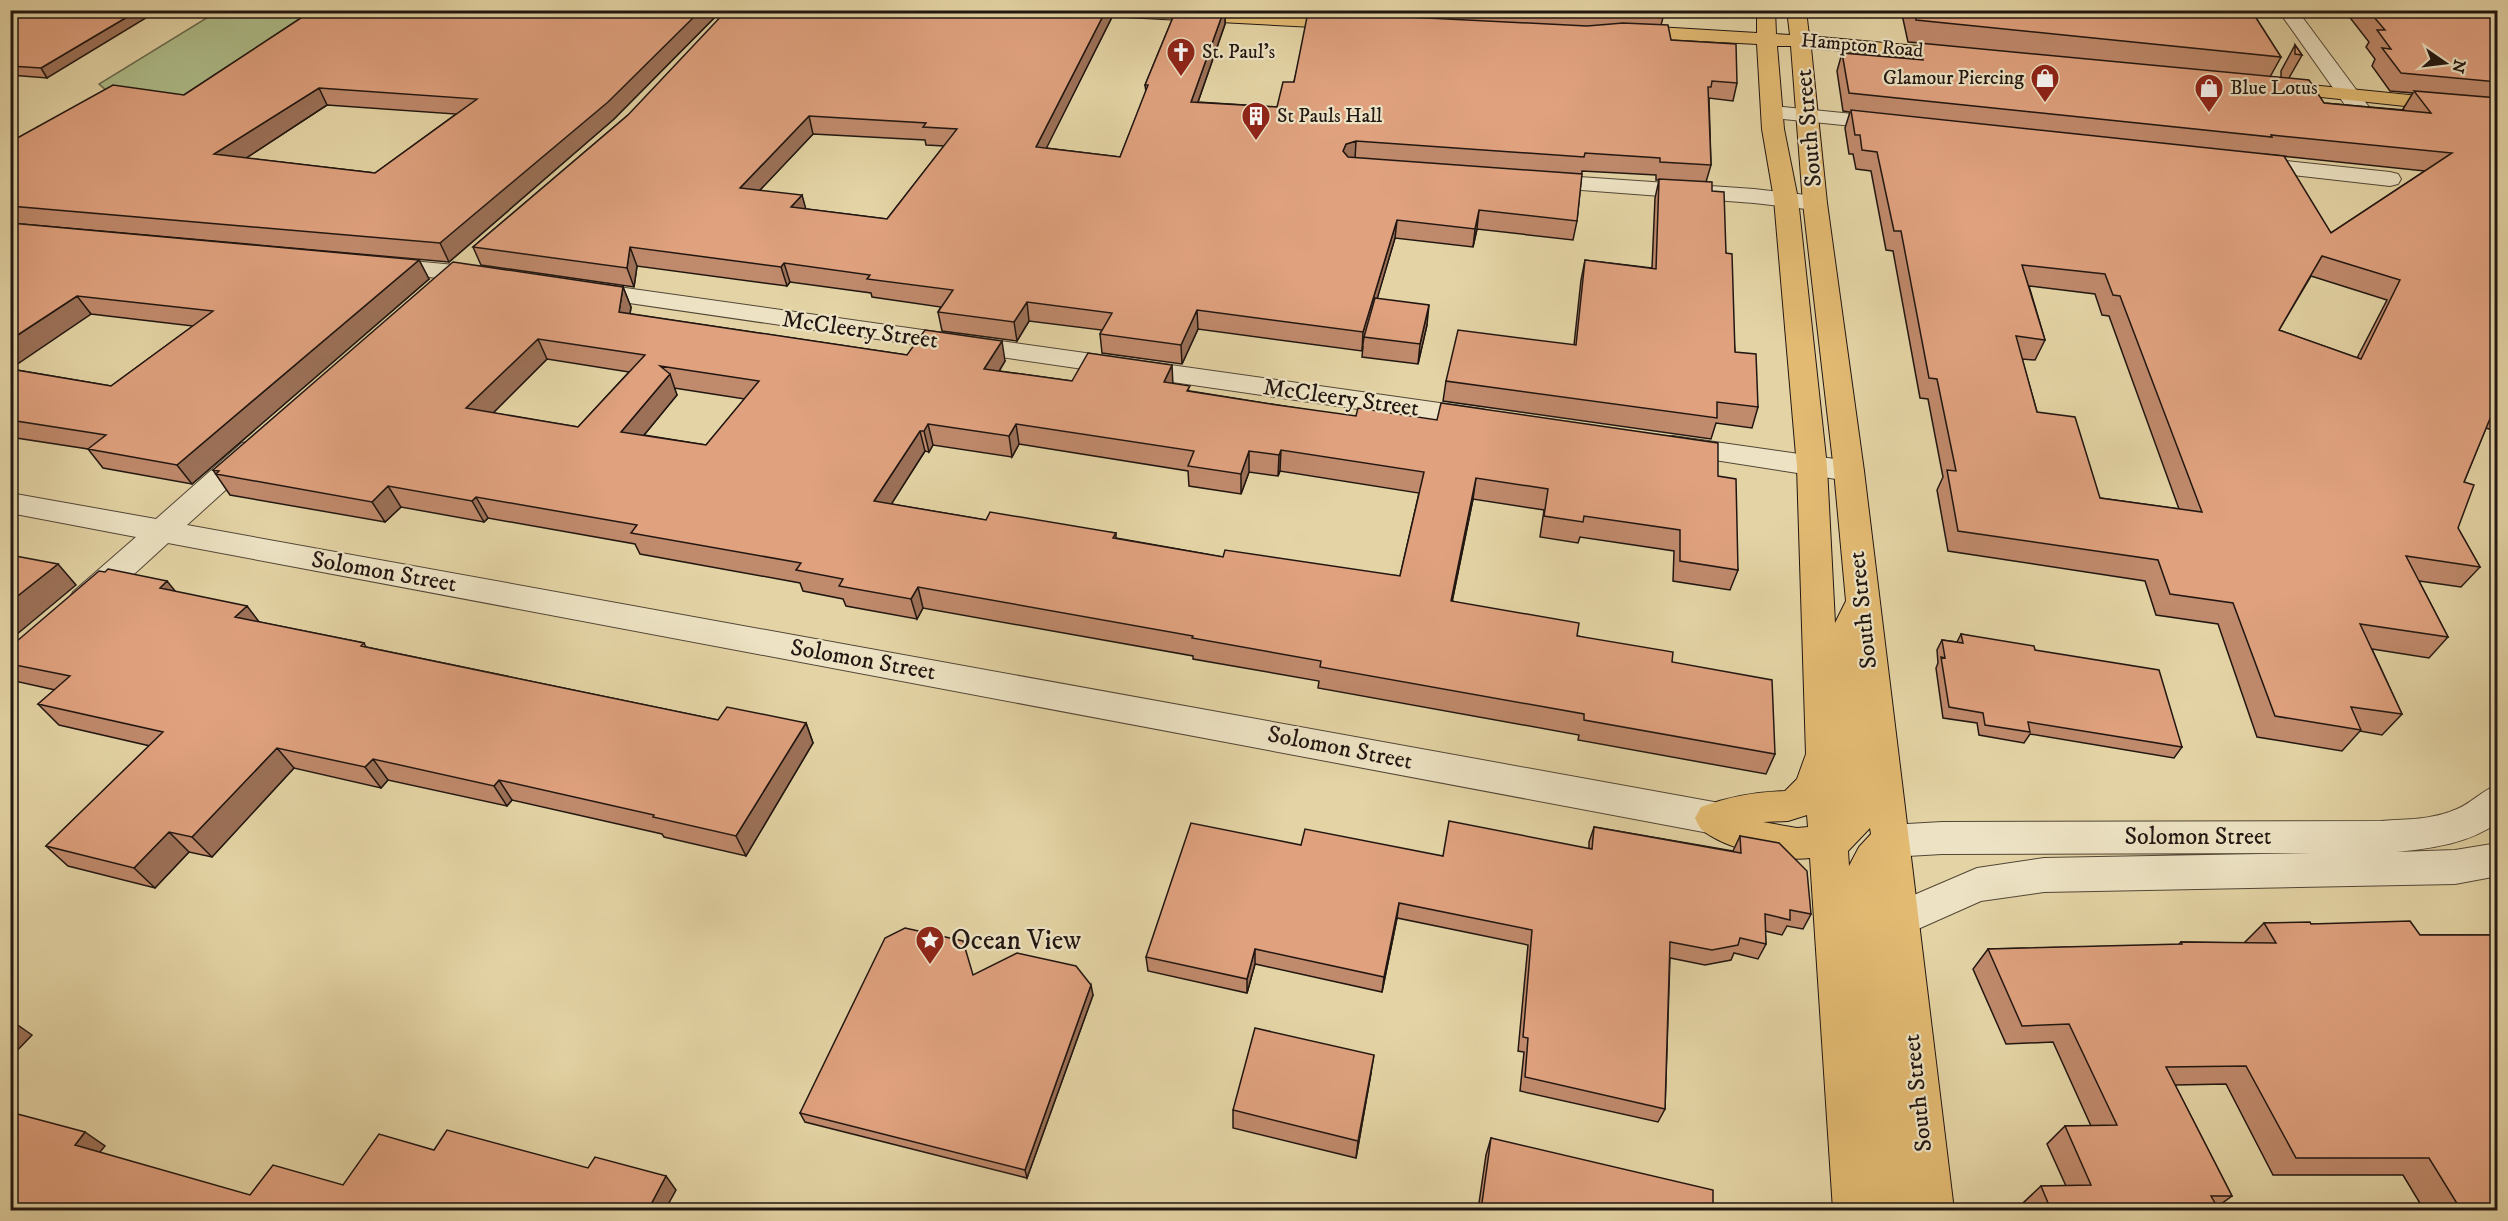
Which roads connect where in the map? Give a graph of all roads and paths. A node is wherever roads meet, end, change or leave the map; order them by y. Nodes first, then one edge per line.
1 (1105, 10) edge
2 (1766, 10) edge
3 (1796, 10) edge
4 (2287, 10) edge
5 (1373, 24) edge
6 (1602, 35) edge
7 (1767, 45) junction
8 (1801, 47) junction
9 (1978, 64) edge
10 (2253, 90) edge
11 (2354, 101) junction
12 (2498, 110) edge
13 (1772, 112) junction
14 (1808, 115) junction
15 (2498, 123) edge
16 (1916, 127) edge
17 (2233, 162) edge
18 (1520, 179) edge
19 (2390, 179) dead end
20 (1801, 201) junction
21 (483, 249) edge
22 (363, 263) edge
23 (456, 272) junction
24 (516, 280) edge
25 (563, 287) edge
26 (426, 298) edge
27 (1508, 422) edge
28 (272, 432) edge
29 (1649, 442) edge
30 (1812, 467) junction
31 (1849, 471) junction
32 (10, 503) edge
33 (159, 531) junction
34 (1862, 602) junction
35 (62, 619) edge
36 (1823, 751) junction
37 (2498, 800) edge
38 (1714, 818) joint
39 (1767, 823) junction
40 (1835, 830) junction
41 (1890, 841) junction
42 (2498, 859) edge
43 (1831, 888) junction
44 (1900, 919) junction
45 (1856, 1210) edge
46 (1890, 1210) edge
47 (1931, 1210) edge

1 - 5 main road
2 - 7 main road, South Street
3 - 8 main road, South Street
4 - 11 street
6 - 7 main road, Hampton Road
7 - 8 main road, Hampton Road
7 - 13 main road, South Street
8 - 9 main road, Hampton Road
8 - 14 main road, South Street
10 - 11 main road
11 - 12 main road
11 - 15 main road
13 - 14 street
13 - 20 main road, South Street
14 - 16 street
14 - 20 main road, South Street
17 - 19 street
18 - 20 street
20 - 30 main road, South Street
20 - 31 main road, South Street
21 - 23 street
22 - 23 street
23 - 24 street
23 - 26 street
25 - 27 street, McCleery Street
28 - 33 street
29 - 30 street
30 - 31 street
30 - 36 main road, South Street
31 - 34 main road, South Street
32 - 33 street, Solomon Street
33 - 35 street
33 - 38 street, Solomon Street
34 - 40 main road
34 - 41 main road, South Street
36 - 39 main road
36 - 40 main road, South Street
37 - 41 street, Solomon Street
38 - 39 main road
39 - 40 main road
39 - 43 main road
40 - 41 main road
40 - 43 main road, South Street
41 - 44 main road, South Street
41 - 46 main road
42 - 44 street, Solomon Street
43 - 45 main road, South Street
44 - 47 main road, South Street

